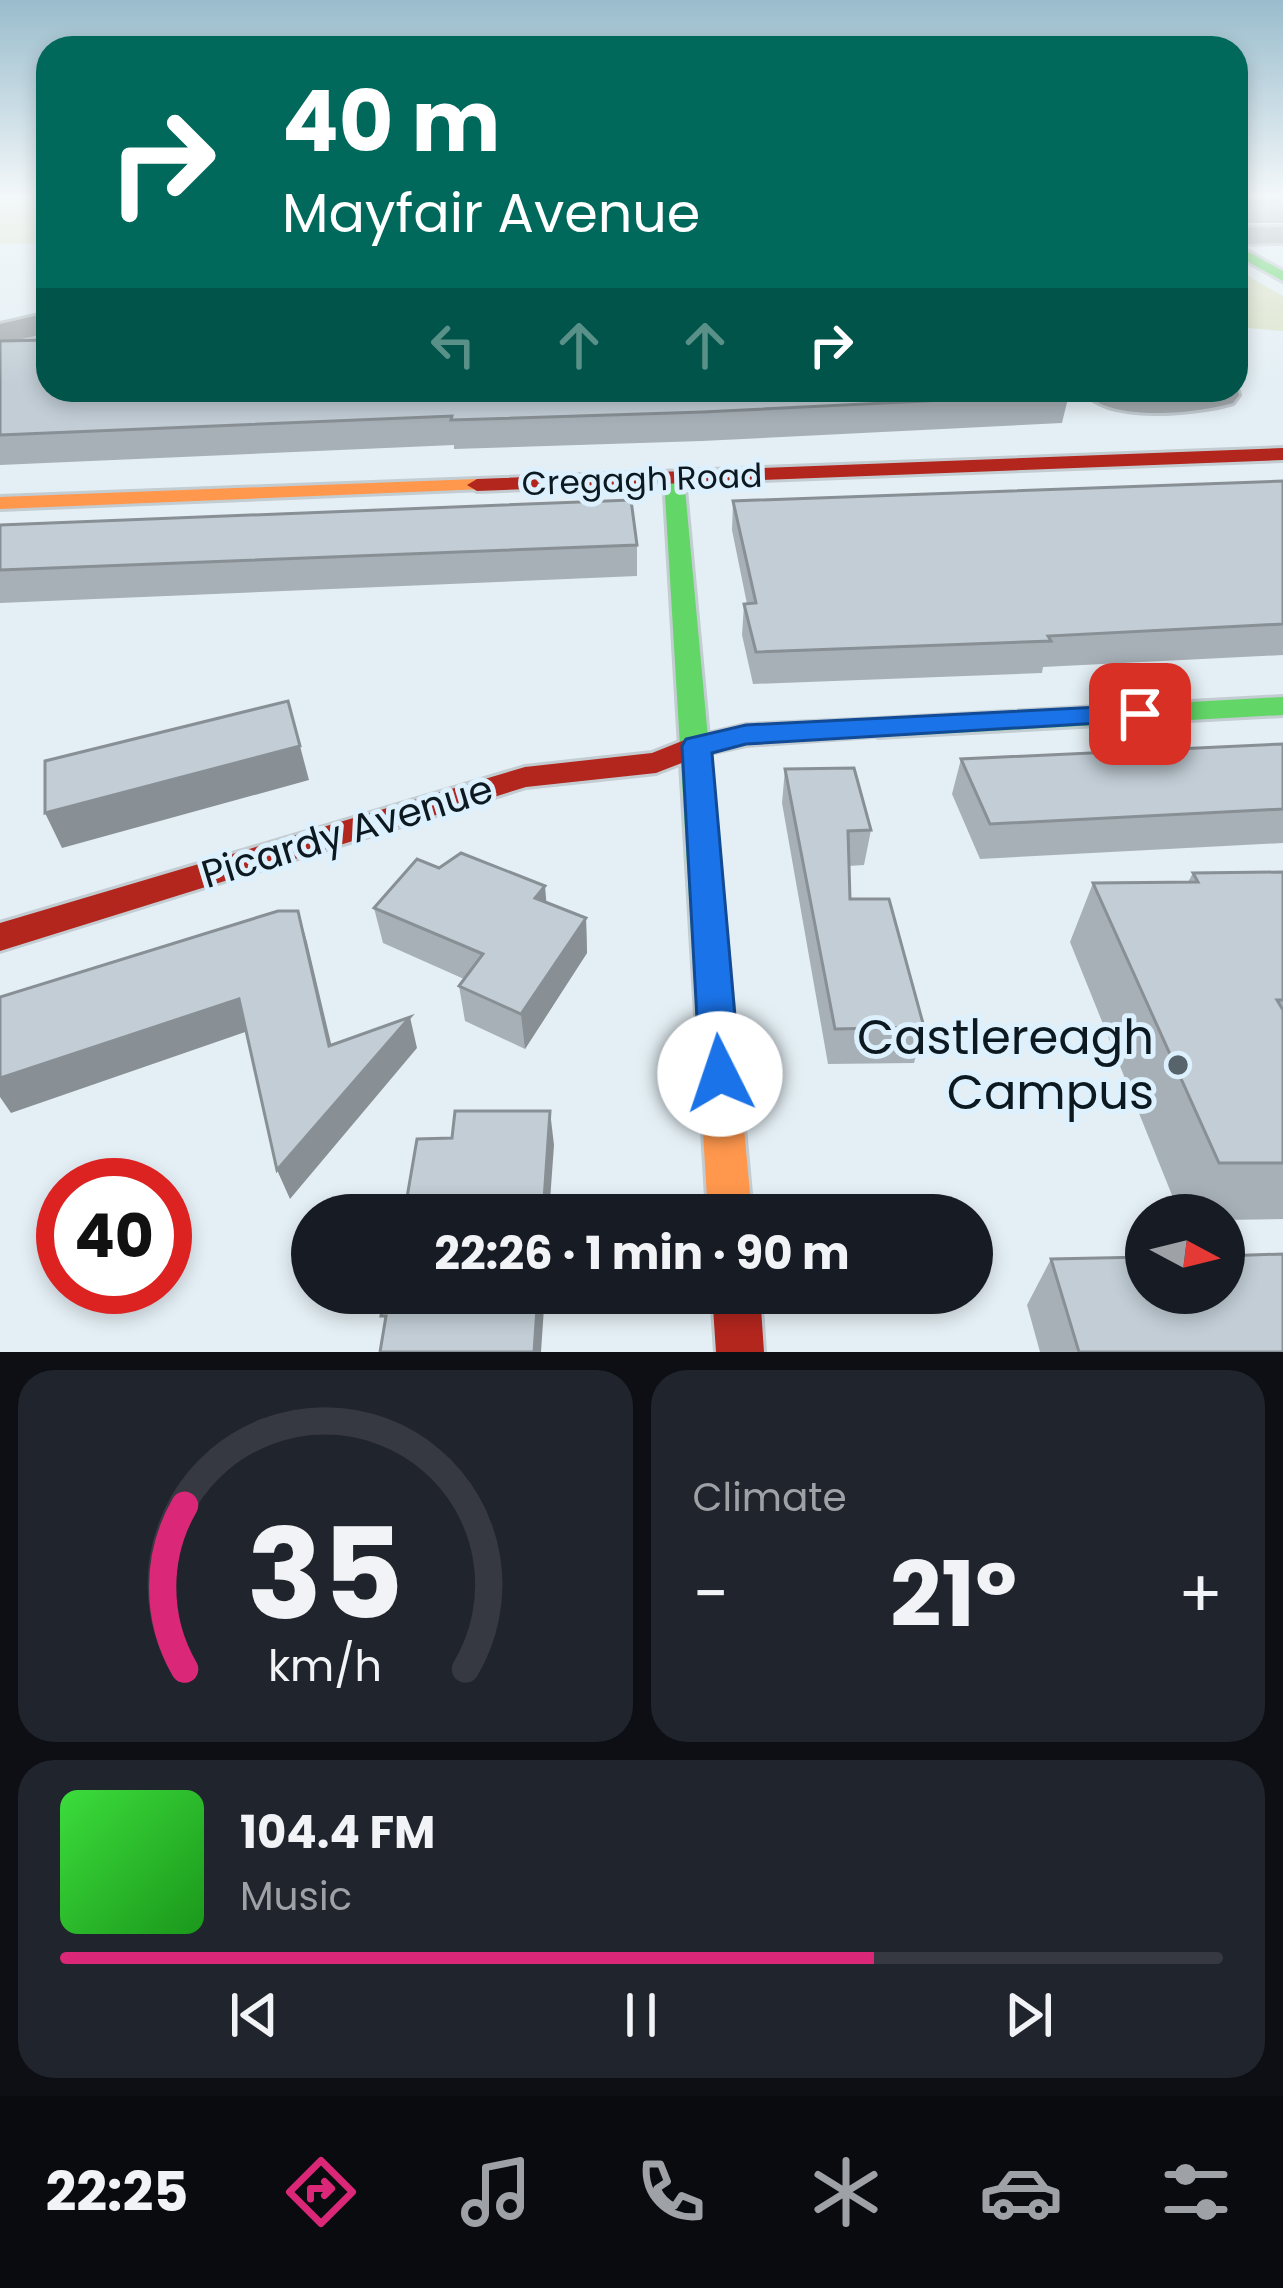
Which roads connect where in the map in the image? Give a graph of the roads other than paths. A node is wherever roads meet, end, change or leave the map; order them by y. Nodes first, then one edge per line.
1 (1253, 259) edge
2 (1283, 277) edge
3 (36, 326) edge
4 (0, 334) edge
5 (1283, 454) edge
6 (674, 478) junction
7 (0, 503) edge
8 (1283, 706) edge
9 (697, 746) junction
10 (0, 937) edge
11 (729, 1194) edge
12 (737, 1314) edge
13 (740, 1352) edge

1 - 2 street
3 - 4 street
5 - 6 street, Cregagh Road
6 - 7 street, Cregagh Road
6 - 9 street
8 - 9 street, Picardy Avenue
9 - 10 street, Picardy Avenue
9 - 11 street
12 - 13 street

